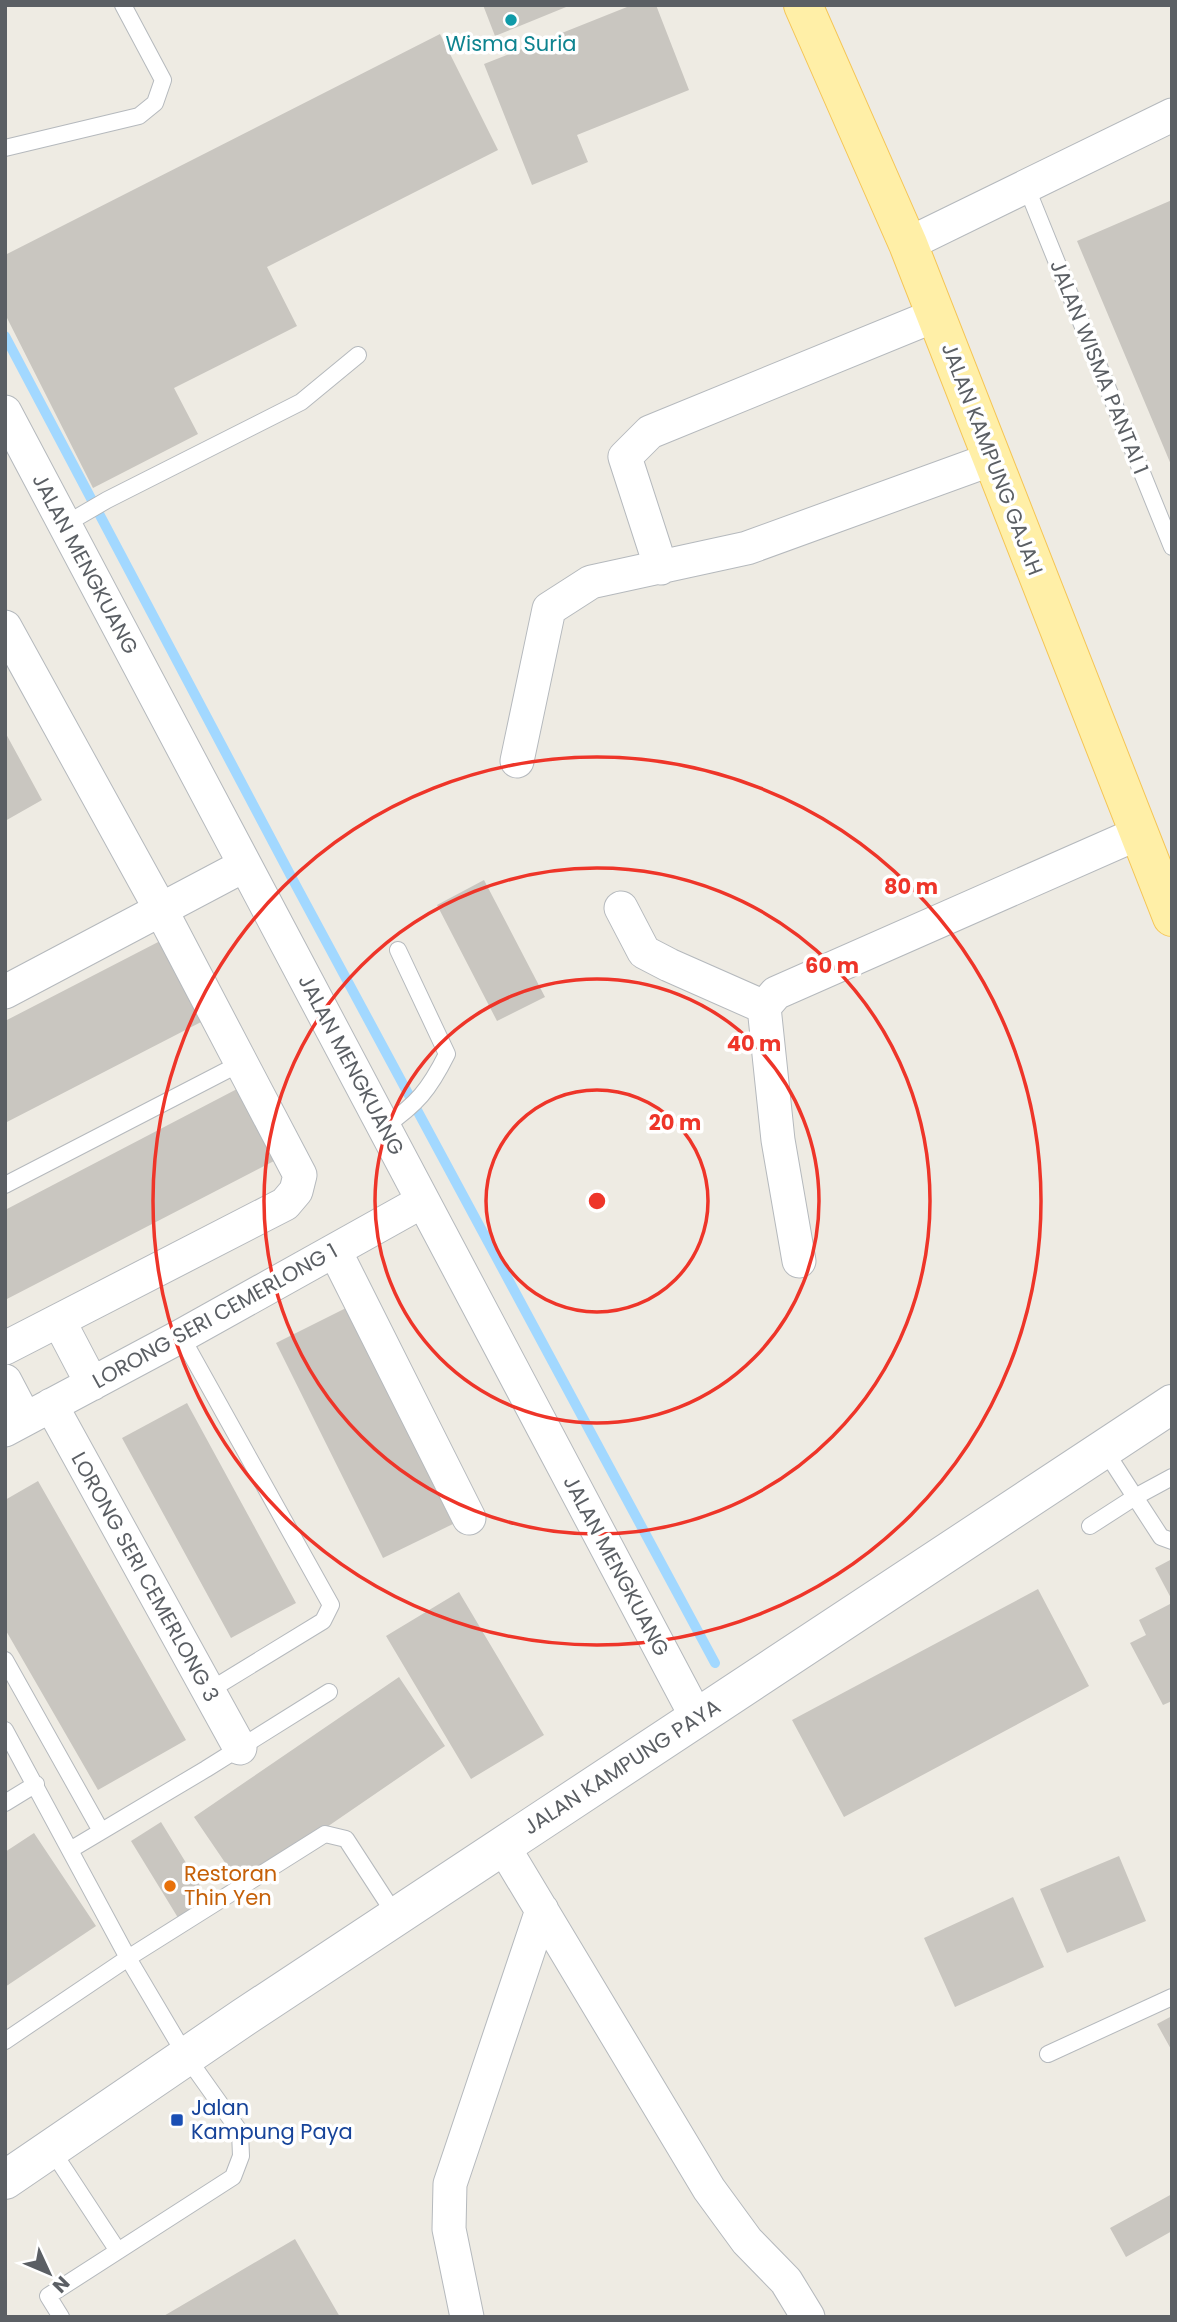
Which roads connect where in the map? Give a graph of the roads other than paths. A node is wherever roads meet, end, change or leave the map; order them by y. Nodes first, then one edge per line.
1 (123, 5) edge
2 (803, 5) edge
3 (1172, 115) edge
4 (5, 148) edge
5 (1026, 186) junction
6 (908, 244) junction
7 (936, 315) junction
8 (358, 355) dead end
9 (5, 412) edge
10 (992, 459) junction
11 (72, 520) junction
12 (1172, 547) edge
13 (661, 568) junction
14 (5, 626) edge
15 (517, 761) dead end
16 (1139, 833) junction
17 (245, 865) junction
18 (621, 908) dead end
19 (161, 910) junction
20 (1172, 917) edge
21 (398, 950) dead end
22 (5, 992) edge
23 (764, 1007) junction
24 (241, 1063) junction
25 (397, 1118) junction
26 (5, 1185) edge
27 (423, 1201) junction
28 (335, 1251) junction
29 (799, 1261) dead end
30 (59, 1321) junction
31 (181, 1336) junction
32 (5, 1348) edge
33 (5, 1381) edge
34 (92, 1384) junction
35 (1172, 1404) edge
36 (27, 1418) edge
37 (1104, 1449) junction
38 (1172, 1477) edge
39 (1135, 1497) junction
40 (469, 1518) dead end
41 (1090, 1526) dead end
42 (1172, 1541) edge
43 (5, 1660) edge
44 (207, 1692) junction
45 (329, 1692) dead end
46 (696, 1718) junction
47 (5, 1730) edge
48 (240, 1748) junction
49 (36, 1784) junction
50 (5, 1803) edge
51 (102, 1831) junction
52 (503, 1846) junction
53 (70, 1850) junction
54 (542, 1910) junction
55 (396, 1916) junction
56 (128, 1958) junction
57 (1172, 1997) edge
58 (5, 2041) edge
59 (1048, 2054) dead end
60 (186, 2056) junction
61 (51, 2149) junction
62 (5, 2180) edge
63 (118, 2250) junction
64 (61, 2317) edge
65 (467, 2317) edge
66 (808, 2317) edge

1 - 4 lane
2 - 6 main road, JALAN KAMPUNG GAJAH
3 - 5 street
5 - 6 street
5 - 12 lane, JALAN WISMA PANTAI 1
6 - 7 main road, JALAN KAMPUNG GAJAH
7 - 10 main road, JALAN KAMPUNG GAJAH
7 - 13 street
8 - 11 lane
9 - 11 street, JALAN MENGKUANG
10 - 13 street
10 - 16 main road, JALAN KAMPUNG GAJAH
11 - 17 street, JALAN MENGKUANG
13 - 15 street
14 - 19 street
16 - 20 main road, JALAN KAMPUNG GAJAH
16 - 23 street
17 - 19 street
17 - 25 street, JALAN MENGKUANG
18 - 23 street
19 - 22 street
19 - 24 street
21 - 25 lane
23 - 29 street
24 - 26 lane
24 - 30 street
25 - 27 street, JALAN MENGKUANG
27 - 28 street, LORONG SERI CEMERLONG 1
27 - 46 street, JALAN MENGKUANG
28 - 31 street, LORONG SERI CEMERLONG 1
28 - 40 street
30 - 32 street
30 - 34 street
31 - 34 street, LORONG SERI CEMERLONG 1
31 - 44 lane
33 - 36 street, LORONG SERI CEMERLONG 3
34 - 36 street, LORONG SERI CEMERLONG 1
35 - 37 street, JALAN KAMPUNG PAYA
36 - 44 street, LORONG SERI CEMERLONG 3
37 - 39 lane
37 - 46 street, JALAN KAMPUNG PAYA
38 - 39 lane
39 - 41 lane
39 - 42 lane
43 - 51 lane
44 - 48 street, LORONG SERI CEMERLONG 3
45 - 48 lane
46 - 52 street, JALAN KAMPUNG PAYA
47 - 49 lane
48 - 51 lane
49 - 50 lane
49 - 53 lane
51 - 53 lane
52 - 54 street
52 - 55 street, JALAN KAMPUNG PAYA
53 - 56 lane
54 - 65 street
54 - 66 street
55 - 56 lane
55 - 60 street, JALAN KAMPUNG PAYA
56 - 58 lane
56 - 60 lane
57 - 59 lane
60 - 61 street, JALAN KAMPUNG PAYA
60 - 63 lane
61 - 62 street, JALAN KAMPUNG PAYA
61 - 63 lane
63 - 64 lane

